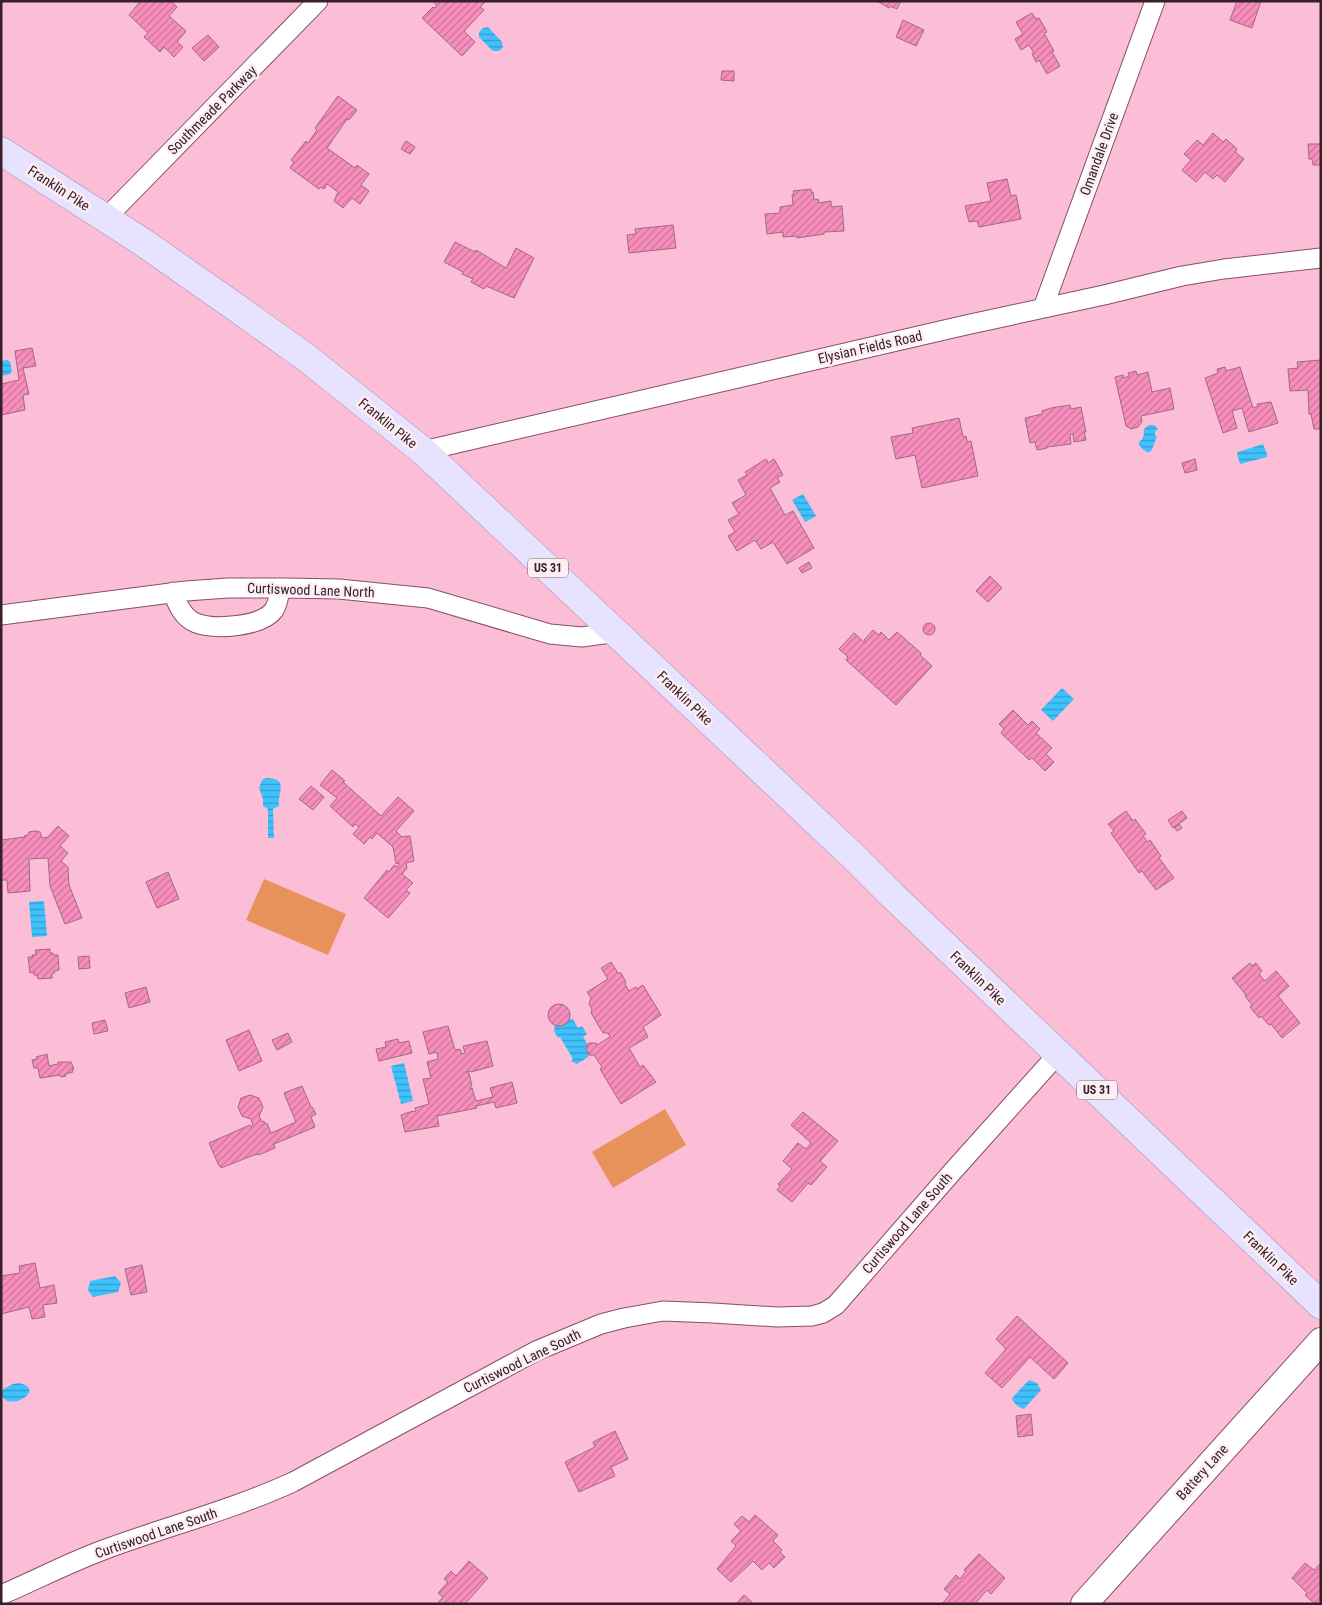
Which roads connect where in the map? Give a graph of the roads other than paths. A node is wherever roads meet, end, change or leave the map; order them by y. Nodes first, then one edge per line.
1 (318, 1) edge
2 (1155, 1) edge
3 (1, 151) edge
4 (106, 218) junction
5 (1321, 258) edge
6 (1044, 308) junction
7 (423, 451) junction
8 (280, 588) junction
9 (173, 592) junction
10 (1, 615) edge
11 (616, 632) junction
12 (1058, 1054) junction
13 (1321, 1305) edge
14 (1321, 1341) edge
15 (1, 1595) edge
16 (1084, 1604) edge

1 - 4 street, Southmeade Parkway
2 - 6 street, Omandale Drive
3 - 4 main road, Franklin Pike / US 31
4 - 7 main road, Franklin Pike / US 31
5 - 6 street, Elysian Fields Road
6 - 7 street, Elysian Fields Road
7 - 11 main road, Franklin Pike / US 31
8 - 9 street, Curtiswood Lane North
8 - 9 street
8 - 11 street, Curtiswood Lane North
9 - 10 street, Curtiswood Lane North
11 - 12 main road, Franklin Pike / US 31
12 - 13 main road, Franklin Pike / US 31
12 - 15 street, Curtiswood Lane South
14 - 16 main road, Battery Lane

